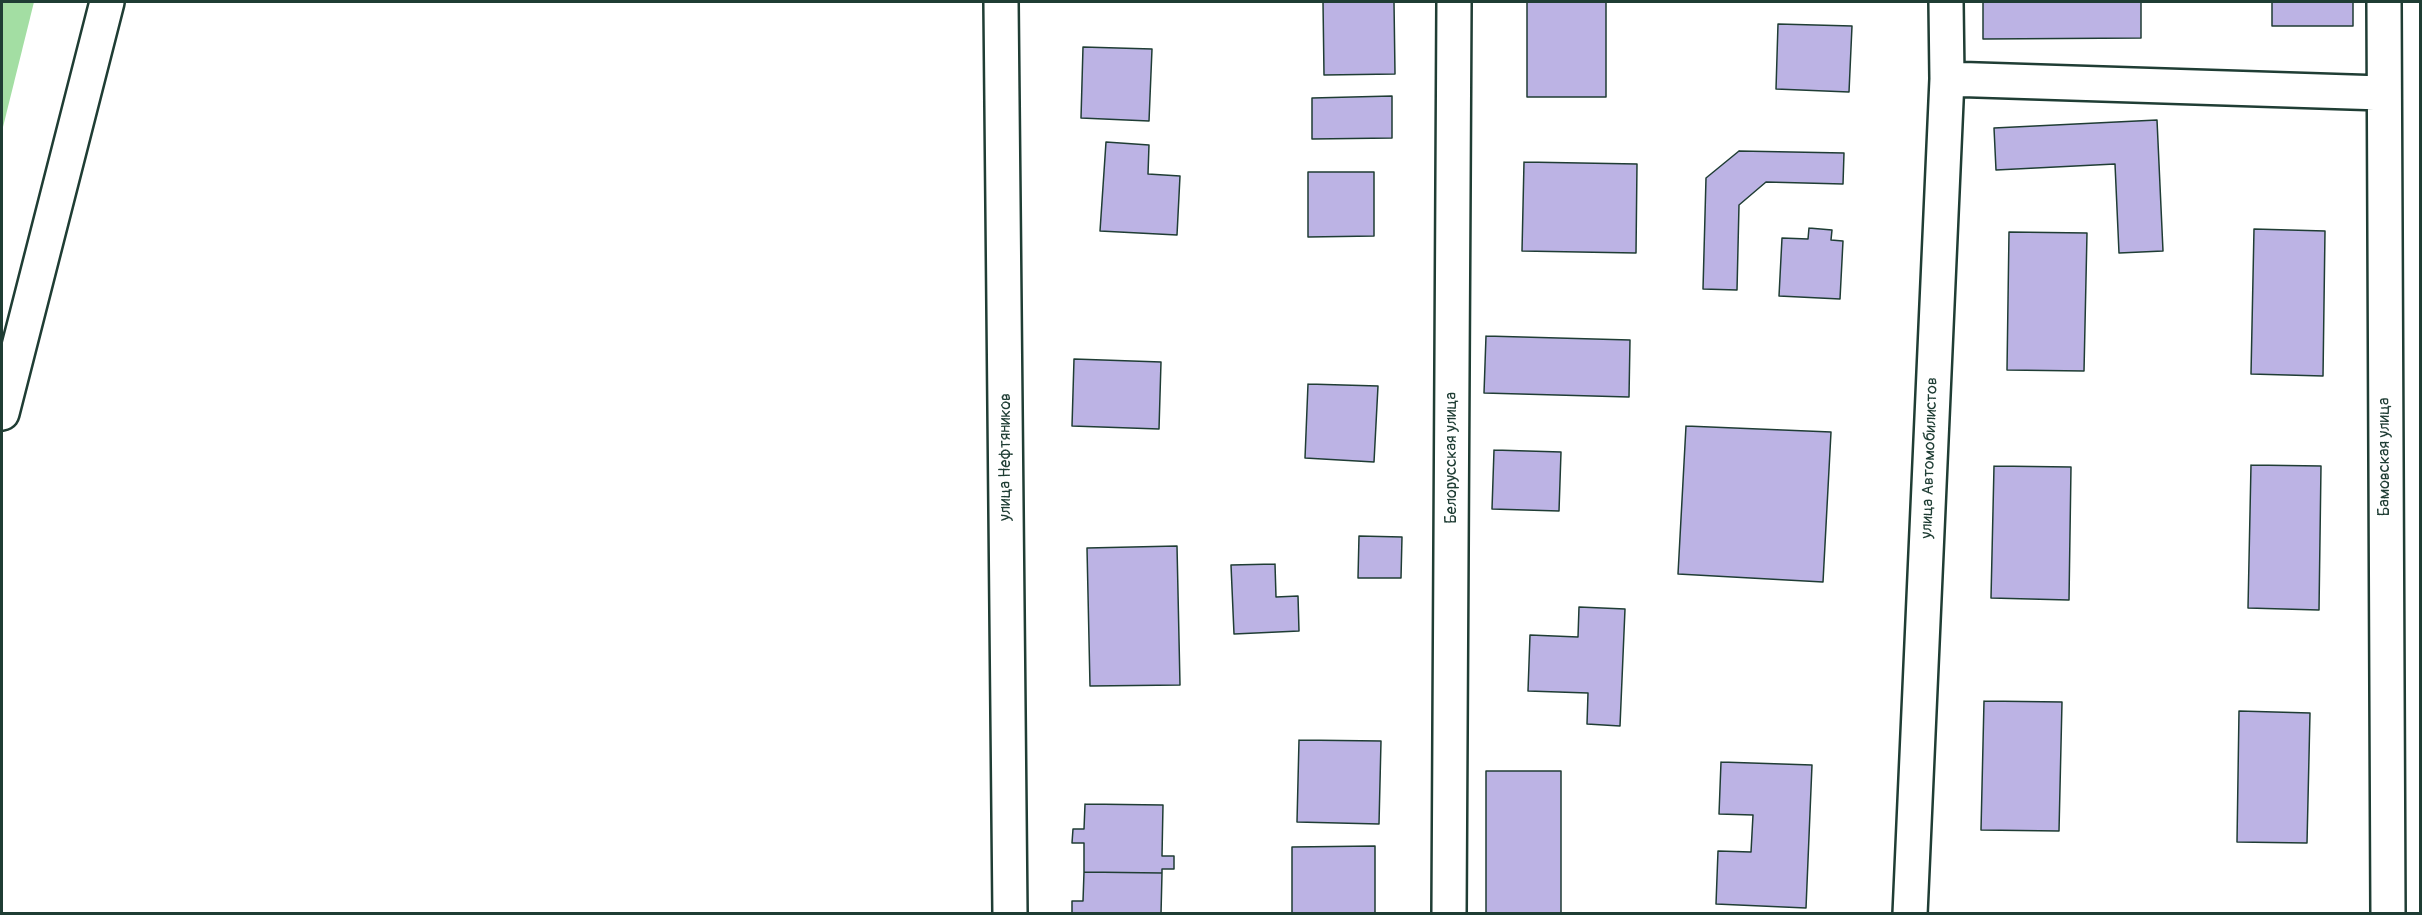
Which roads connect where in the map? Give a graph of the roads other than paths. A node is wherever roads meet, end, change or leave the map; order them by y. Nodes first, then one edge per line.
1 (107, 2) edge
2 (1001, 2) edge
3 (1454, 2) edge
4 (1946, 2) edge
5 (2384, 2) edge
6 (1947, 79) junction
7 (2382, 93) junction
8 (2, 413) edge
9 (1010, 914) edge
10 (1449, 914) edge
11 (1910, 914) edge
12 (2388, 914) edge

1 - 8 street
2 - 9 street, улица Нефтяников
3 - 10 street, Белорусская улица
4 - 6 street, улица Автомобилистов
5 - 7 street, Бамовская улица
6 - 7 street
6 - 11 street, улица Автомобилистов
7 - 12 street, Бамовская улица

